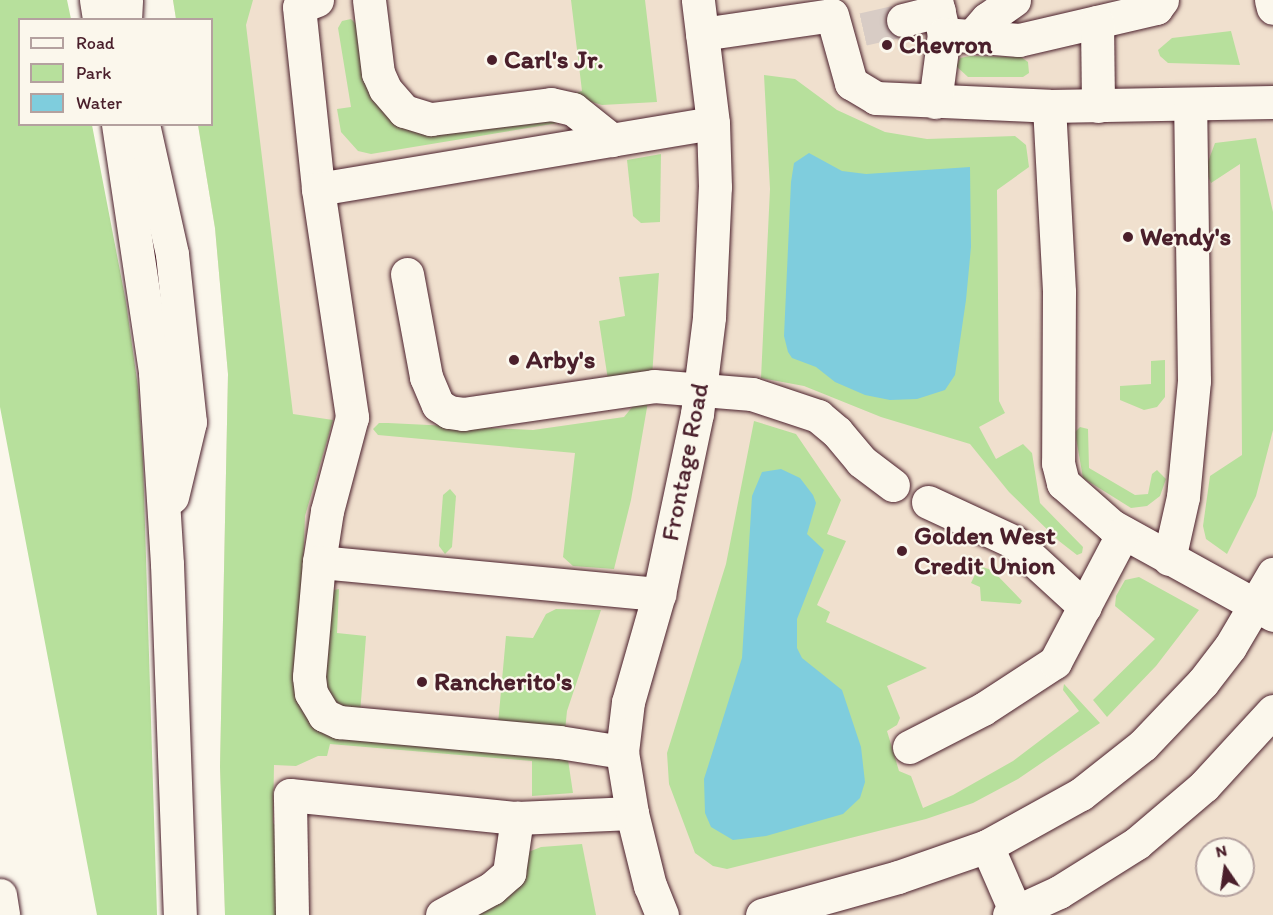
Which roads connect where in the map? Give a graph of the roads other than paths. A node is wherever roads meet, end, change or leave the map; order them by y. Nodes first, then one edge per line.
1 (96, 0) edge
2 (126, 0) edge
3 (317, 0) edge
4 (369, 0) edge
5 (698, 0) edge
6 (1014, 0) edge
7 (1271, 0) edge
8 (1156, 3) edge
9 (1273, 8) edge
10 (99, 18) edge
11 (125, 18) edge
12 (840, 20) edge
13 (903, 20) tunnel mouth
14 (948, 20) edge
15 (1097, 22) junction
16 (702, 34) junction
17 (935, 102) junction
18 (1273, 102) edge
19 (1190, 105) junction
20 (1049, 106) junction
21 (1098, 106) junction
22 (713, 123) junction
23 (118, 126) edge
24 (143, 126) edge
25 (612, 140) junction
26 (318, 189) junction
27 (407, 274) dead end
28 (701, 388) junction
29 (893, 485) dead end
30 (928, 502) dead end
31 (164, 531) junction
32 (1123, 533) junction
33 (1169, 559) junction
34 (319, 562) junction
35 (1273, 574) edge
36 (659, 594) junction
37 (1085, 607) junction
38 (1264, 610) edge
39 (1273, 711) edge
40 (909, 747) dead end
41 (622, 752) junction
42 (632, 813) junction
43 (518, 818) junction
44 (987, 846) junction
45 (0, 895) edge
46 (1014, 914) edge
47 (3, 915) edge
48 (180, 915) edge
49 (292, 915) edge
50 (442, 915) edge
51 (662, 915) edge
52 (762, 915) edge

1 - 10 main road
2 - 11 main road
3 - 26 main road
4 - 25 main road
5 - 16 main road, Frontage Road
6 - 14 main road
7 - 9 main road
8 - 15 main road
12 - 16 main road
12 - 17 main road
13 - 14 main road
14 - 15 main road
14 - 17 main road
15 - 21 main road
16 - 22 main road, Frontage Road
17 - 20 main road
18 - 19 main road
19 - 21 main road
19 - 33 main road
20 - 21 main road
20 - 32 main road
22 - 25 main road
22 - 28 main road, Frontage Road
23 - 31 main road
24 - 31 main road
25 - 26 main road
26 - 34 main road
27 - 28 main road
28 - 29 main road
28 - 36 main road, Frontage Road
30 - 37 main road
31 - 48 main road
32 - 33 main road
32 - 37 main road
33 - 38 main road
34 - 36 main road
34 - 41 main road
35 - 38 main road
36 - 41 main road, Frontage Road
37 - 40 main road
38 - 44 main road
39 - 46 main road
41 - 42 main road, Frontage Road
42 - 43 main road
42 - 51 main road, Frontage Road
43 - 49 main road
43 - 50 main road
44 - 46 main road
44 - 52 main road
45 - 47 main road

